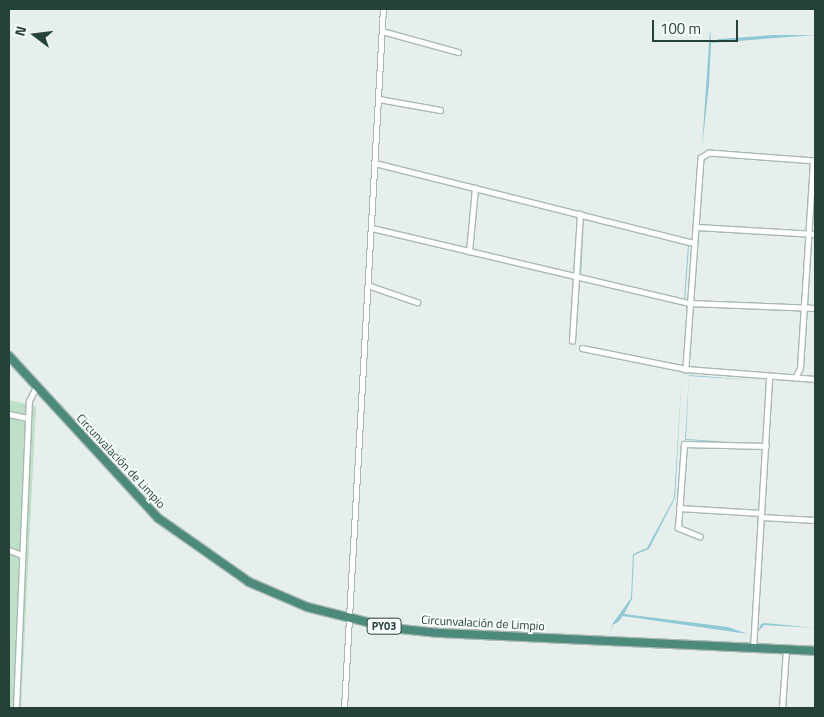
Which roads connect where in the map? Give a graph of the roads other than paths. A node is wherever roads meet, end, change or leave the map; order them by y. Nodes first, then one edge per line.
1 (383, 9) edge
2 (382, 32) junction
3 (458, 52) dead end
4 (379, 99) junction
5 (440, 110) dead end
6 (814, 161) edge
7 (376, 163) junction
8 (476, 188) junction
9 (580, 214) junction
10 (697, 227) junction
11 (372, 228) junction
12 (808, 234) junction
13 (815, 234) edge
14 (694, 242) junction
15 (469, 252) junction
16 (576, 278) junction
17 (370, 286) junction
18 (417, 302) dead end
19 (690, 303) junction
20 (804, 308) junction
21 (815, 308) edge
22 (572, 341) dead end
23 (582, 348) dead end
24 (9, 356) edge
25 (686, 369) junction
26 (769, 377) junction
27 (795, 378) junction
28 (815, 379) edge
29 (36, 387) junction
30 (9, 414) edge
31 (28, 418) junction
32 (766, 446) junction
33 (679, 508) junction
34 (761, 515) junction
35 (815, 520) edge
36 (700, 536) dead end
37 (9, 550) edge
38 (22, 555) junction
39 (350, 619) junction
40 (753, 649) junction
41 (786, 649) junction
42 (815, 651) edge
43 (16, 708) edge
44 (344, 708) edge
45 (782, 708) edge

1 - 2 street
2 - 3 street
2 - 4 street
4 - 5 street
4 - 7 street
6 - 10 street
6 - 12 street
7 - 8 street
7 - 11 street
8 - 9 street
8 - 15 street
9 - 14 street
9 - 16 street
10 - 12 street
10 - 14 street
11 - 15 street
11 - 17 street
12 - 13 street
12 - 20 street
14 - 19 street
15 - 16 street
16 - 19 street
16 - 22 street
17 - 18 street
17 - 39 street
19 - 20 street
19 - 25 street
20 - 21 street
20 - 27 street
23 - 25 street
24 - 29 highway, Circunvalación de Limpio / PY03
25 - 26 street
26 - 27 street
26 - 32 street
27 - 28 street
29 - 31 street
29 - 39 highway, Circunvalación de Limpio / PY03
30 - 31 street
31 - 38 street
32 - 33 street
32 - 34 street
33 - 34 street
33 - 36 street
34 - 35 street
34 - 40 street
37 - 38 street
38 - 43 street
39 - 40 highway, Circunvalación de Limpio / PY03
39 - 44 street
40 - 41 highway, Circunvalación de Limpio / PY03
41 - 42 highway, Circunvalación de Limpio / PY03
41 - 45 street

